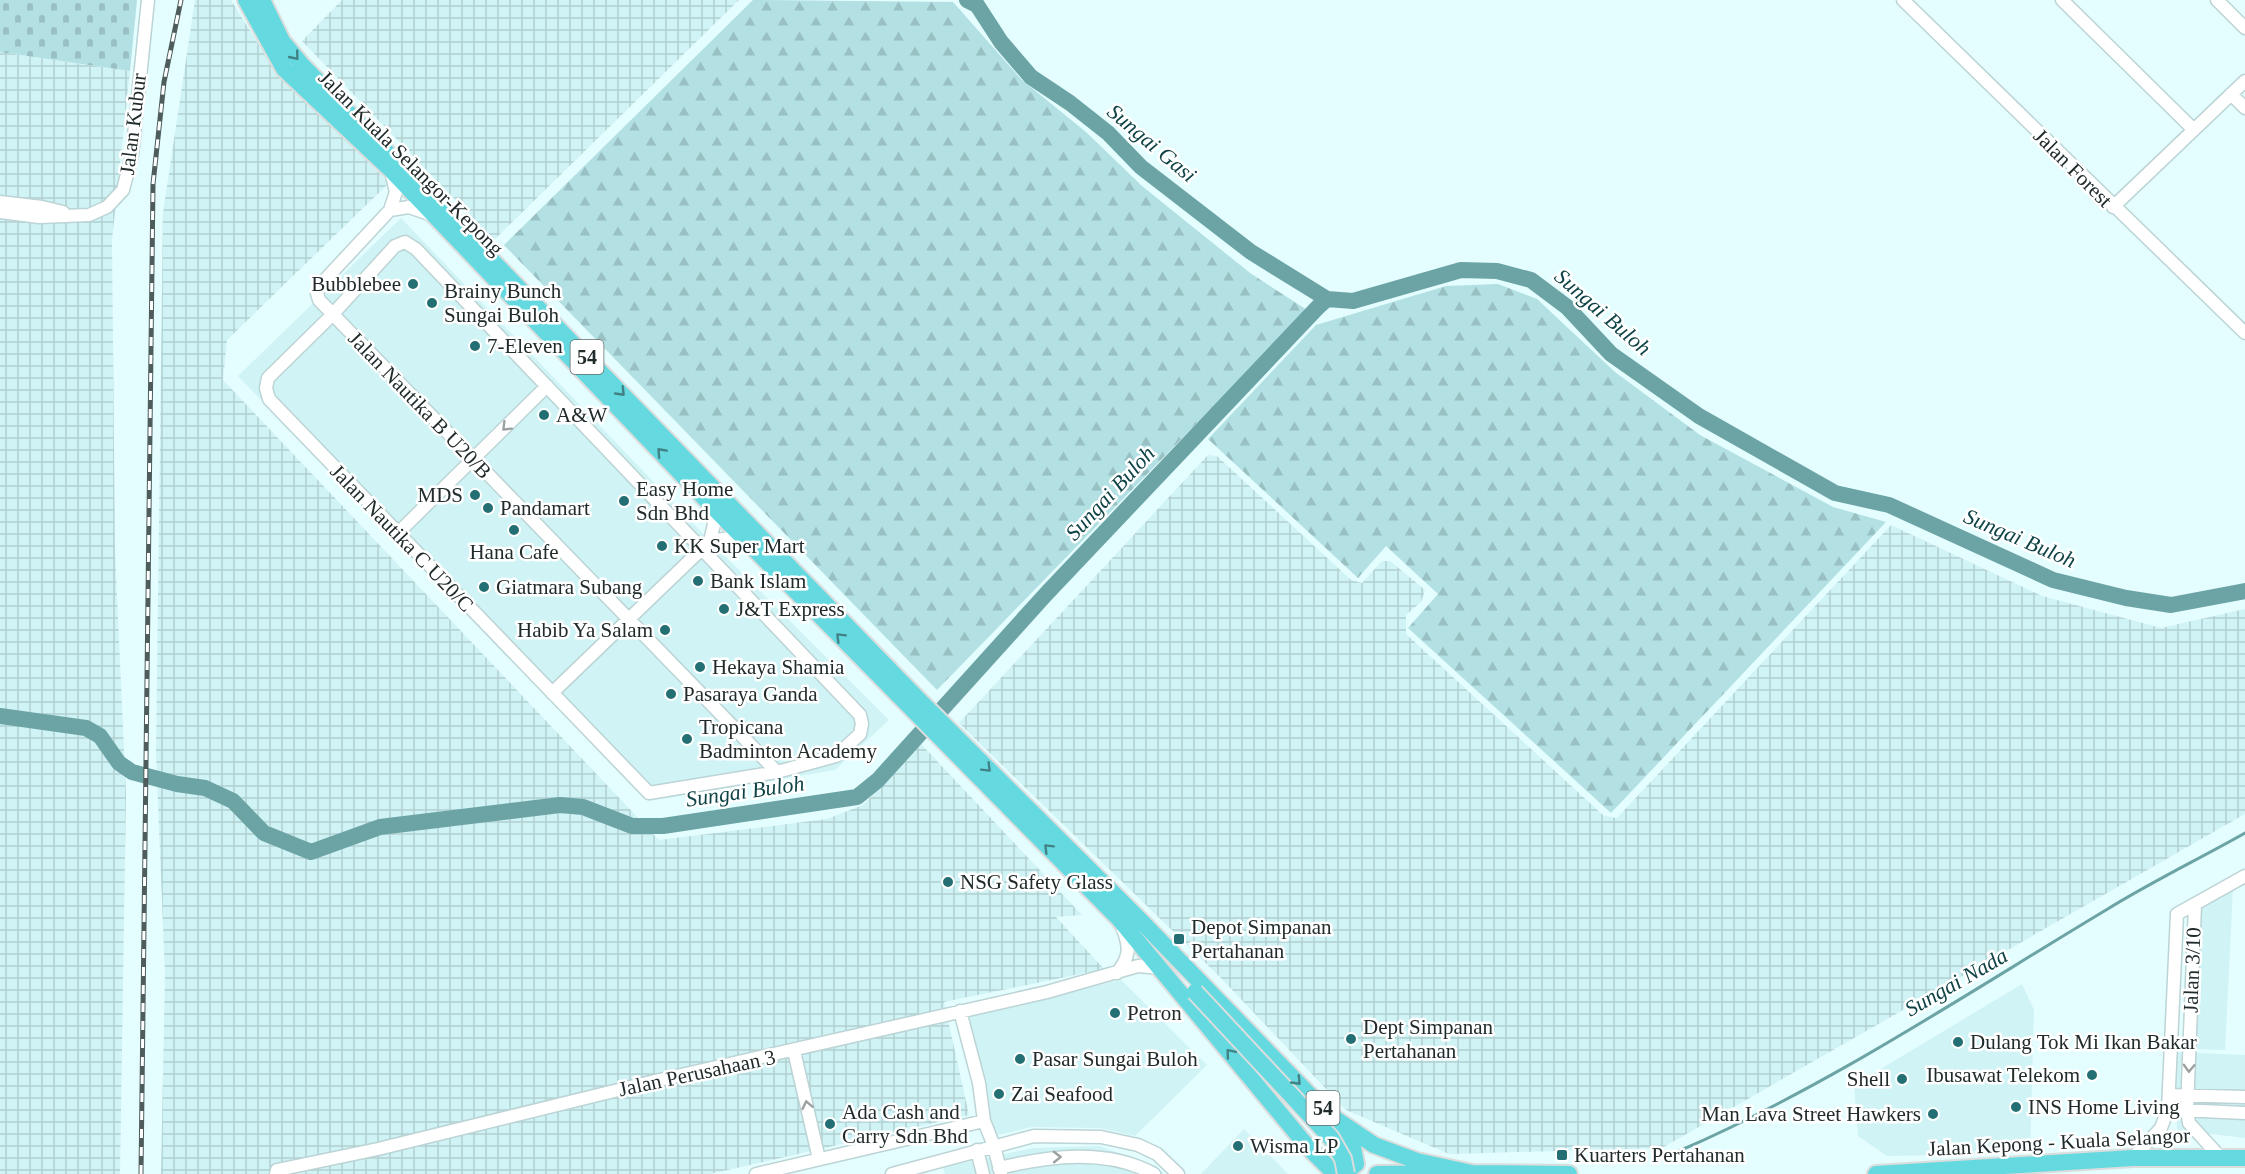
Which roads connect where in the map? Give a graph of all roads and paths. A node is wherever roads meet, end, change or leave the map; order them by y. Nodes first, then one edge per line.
1 (148, 0) edge
2 (237, 0) edge
3 (246, 0) edge
4 (1903, 0) edge
5 (2062, 0) edge
6 (2217, 0) edge
7 (263, 2) edge
8 (2245, 28) edge
9 (284, 69) junction
10 (2245, 81) edge
11 (2231, 94) junction
12 (2245, 108) edge
13 (2194, 130) junction
14 (391, 170) junction
15 (0, 202) edge
16 (2113, 207) junction
17 (390, 210) junction
18 (0, 212) edge
19 (75, 216) junction
20 (434, 216) junction
21 (332, 315) junction
22 (2245, 333) edge
23 (547, 386) junction
24 (473, 459) junction
25 (711, 505) junction
26 (398, 533) junction
27 (747, 542) junction
28 (706, 545) junction
29 (628, 619) junction
30 (552, 693) junction
31 (915, 705) junction
32 (941, 731) junction
33 (777, 772) junction
34 (2245, 876) edge
35 (2195, 905) junction
36 (1119, 919) junction
37 (1139, 919) junction
38 (1160, 968) junction
39 (1116, 974) junction
40 (960, 1011) junction
41 (794, 1051) junction
42 (2169, 1095) junction
43 (2188, 1095) junction
44 (2245, 1097) edge
45 (2168, 1109) junction
46 (2187, 1110) junction
47 (2245, 1113) edge
48 (1328, 1114) junction
49 (984, 1120) junction
50 (994, 1146) junction
51 (977, 1150) junction
52 (2220, 1157) junction
53 (2133, 1158) junction
54 (2245, 1158) edge
55 (819, 1160) junction
56 (1000, 1171) edge
57 (276, 1172) edge
58 (1472, 1173) edge
59 (756, 1174) edge
60 (895, 1174) edge
61 (983, 1174) edge
62 (1154, 1174) edge
63 (1178, 1174) edge
64 (1334, 1174) edge
65 (1377, 1174) edge
66 (1569, 1174) edge
67 (1876, 1174) edge

1 - 19 street, Jalan Kubur
2 - 9 highway
3 - 9 highway, Jalan Kuala Selangor-Kepong / 54
4 - 16 street, Jalan Forest
5 - 13 street
6 - 8 street
7 -> 31 highway, Jalan Kuala Selangor-Kepong / 54
9 - 14 highway, Jalan Kuala Selangor-Kepong / 54
10 - 11 street
11 - 12 street
11 - 13 street
13 - 16 street
14 - 17 street
14 - 20 highway, Jalan Kuala Selangor-Kepong / 54
15 - 19 street
16 - 22 street, Jalan Forest
17 - 20 street
17 - 21 street, Jalan Nautika B U20/B
18 - 19 street, Jalan Kubur
25 -> 20 highway, Jalan Kuala Selangor-Kepong / 54
21 - 23 street
21 - 24 street, Jalan Nautika B U20/B
21 - 26 street, Jalan Nautika C U20/C
23 -> 24 street
23 - 28 street
24 - 26 street
24 - 29 street, Jalan Nautika B U20/B
25 - 27 highway, Jalan Kuala Selangor-Kepong / 54
25 - 28 street
26 - 30 street, Jalan Nautika C U20/C
27 - 28 street
31 -> 27 highway, Jalan Kuala Selangor-Kepong / 54
28 - 29 street
28 - 33 street
29 - 30 street
29 - 33 street, Jalan Nautika B U20/B
30 - 33 street, Jalan Nautika C U20/C
31 - 32 highway, 54
36 -> 32 highway, 54
32 -> 37 highway, 54
34 - 35 street
35 - 42 street, Jalan 3/10
35 -> 43 street, Jalan 3/10
36 - 38 highway, 54
36 - 39 street
37 -> 48 highway, 54
37 - 64 highway, bridge
38 - 39 street, Jalan Perusahaan 3
64 -> 38 highway, 54
39 - 40 street, Jalan Perusahaan 3
40 - 41 street, Jalan Perusahaan 3
40 - 49 street
55 -> 41 street
41 - 57 street, Jalan Perusahaan 3
42 - 43 street
42 - 45 street, Jalan 3/10
43 - 44 street
43 - 46 street, Jalan 3/10
45 - 46 street
45 - 53 street, Jalan 3/10
46 - 47 street
46 - 52 street
48 - 58 highway, 54
48 - 64 highway
49 - 50 street
49 - 55 street
50 - 51 street
50 - 56 street
50 - 63 street
51 - 60 street
51 - 61 street
52 - 53 highway, Jalan Kepong - Kuala Selangor
52 - 54 highway, Jalan Kepong - Kuala Selangor
53 - 67 highway, Jalan Kepong - Kuala Selangor
55 - 59 street
56 -> 62 street
58 - 65 highway
58 - 66 highway, 54

